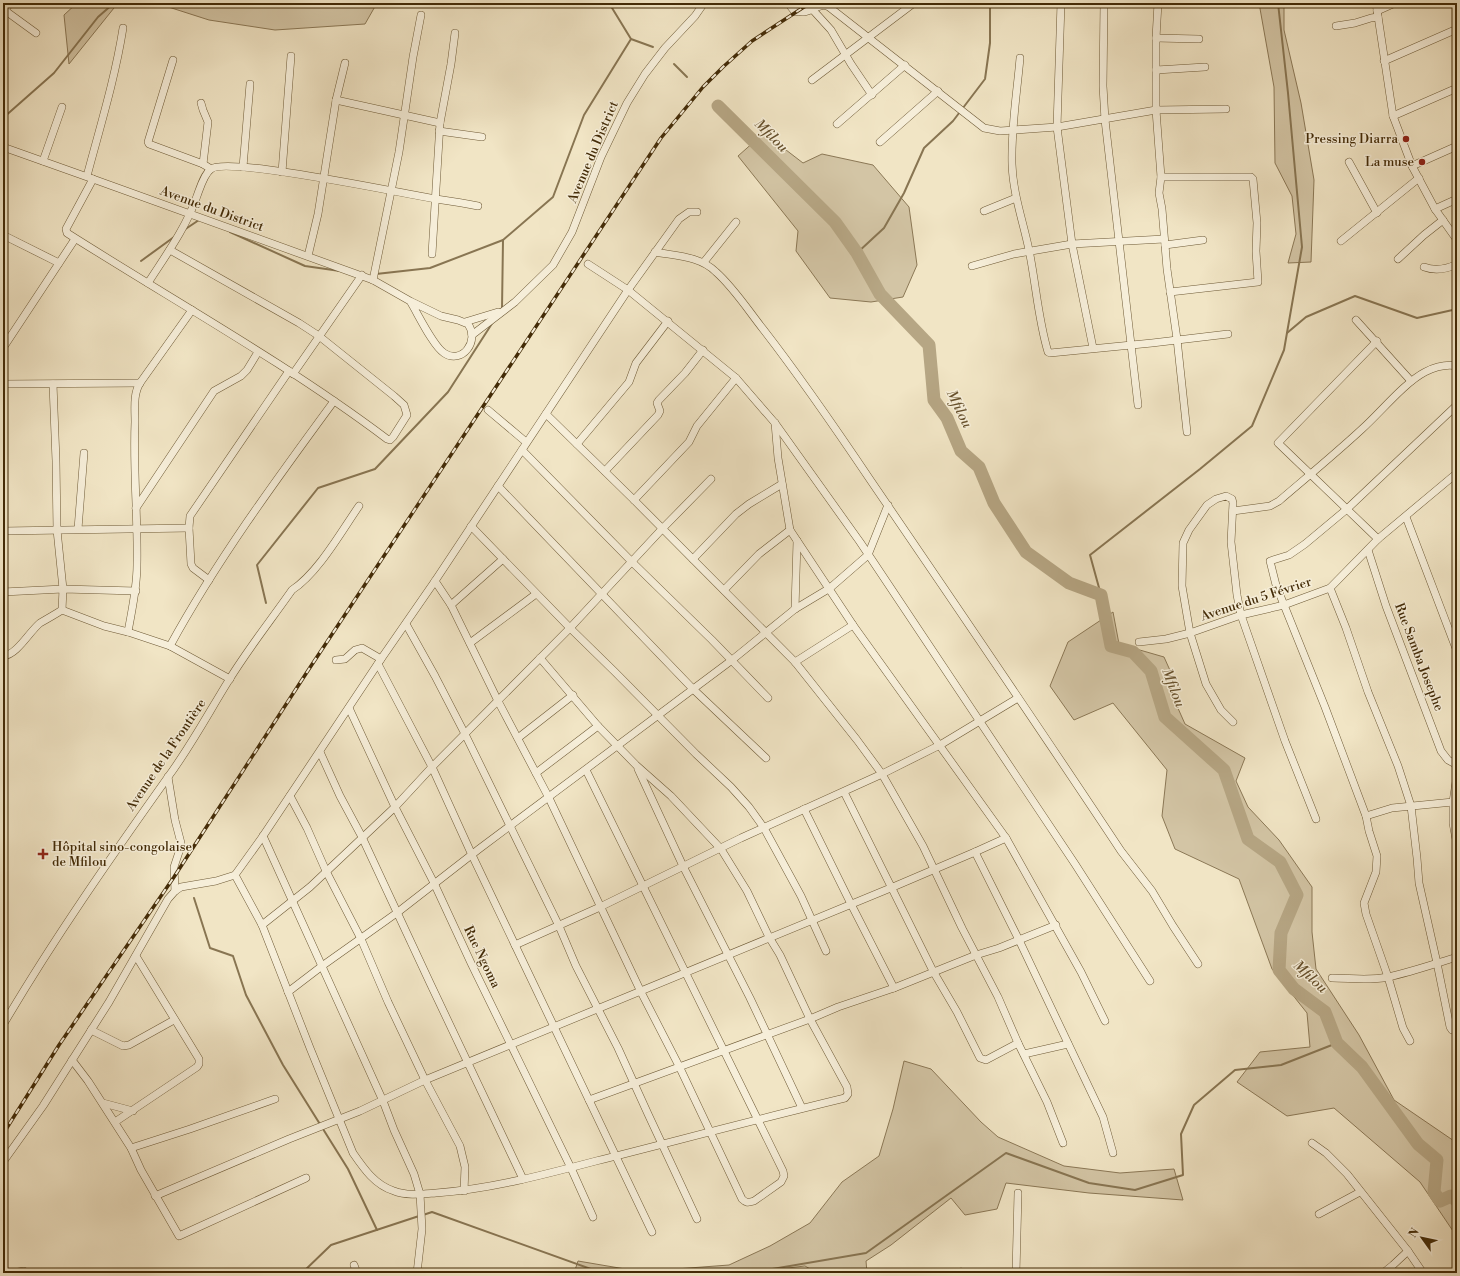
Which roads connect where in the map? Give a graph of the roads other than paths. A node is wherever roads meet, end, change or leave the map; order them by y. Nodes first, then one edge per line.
1 (11, 3) edge
2 (704, 3) edge
3 (788, 3) edge
4 (914, 3) edge
5 (1061, 3) edge
6 (1104, 3) edge
7 (1158, 3) edge
8 (1376, 3) edge
9 (1395, 3) edge
10 (812, 9) junction
11 (3, 10) edge
12 (1377, 14) junction
13 (421, 15) dead end
14 (1336, 26) dead end
15 (123, 28) dead end
16 (1457, 29) edge
17 (36, 33) dead end
18 (455, 33) dead end
19 (869, 37) junction
20 (1156, 38) junction
21 (1199, 39) dead end
22 (846, 55) junction
23 (291, 56) dead end
24 (1020, 58) dead end
25 (173, 60) dead end
26 (1384, 61) junction
27 (345, 63) dead end
28 (905, 65) junction
29 (1205, 67) dead end
30 (1156, 70) junction
31 (812, 80) dead end
32 (250, 84) dead end
33 (1457, 88) edge
34 (938, 91) junction
35 (872, 95) junction
36 (336, 100) junction
37 (202, 103) dead end
38 (62, 107) dead end
39 (1226, 109) dead end
40 (1156, 110) junction
41 (405, 116) junction
42 (1393, 116) junction
43 (1105, 120) junction
44 (440, 123) junction
45 (837, 124) dead end
46 (1057, 127) junction
47 (439, 131) junction
48 (1012, 131) junction
49 (482, 137) dead end
50 (880, 142) dead end
51 (1457, 146) edge
52 (3, 148) edge
53 (43, 161) junction
54 (1349, 162) dead end
55 (203, 164) junction
56 (1412, 166) junction
57 (243, 167) junction
58 (211, 169) junction
59 (282, 172) junction
60 (1161, 177) junction
61 (90, 178) junction
62 (324, 178) junction
63 (1419, 178) junction
64 (392, 191) junction
65 (1016, 198) junction
66 (436, 199) junction
67 (1457, 199) edge
68 (478, 206) dead end
69 (1435, 208) junction
70 (984, 211) dead end
71 (697, 212) dead end
72 (1377, 213) junction
73 (191, 214) junction
74 (1443, 220) junction
75 (736, 222) dead end
76 (3, 235) edge
77 (76, 239) junction
78 (1203, 240) dead end
79 (1457, 240) edge
80 (1118, 241) junction
81 (1341, 241) dead end
82 (1165, 242) junction
83 (1072, 244) junction
84 (170, 250) junction
85 (1029, 250) junction
86 (655, 252) junction
87 (432, 254) dead end
88 (308, 256) junction
89 (1398, 259) dead end
90 (59, 262) junction
91 (704, 262) junction
92 (588, 264) dead end
93 (1457, 264) edge
94 (972, 266) dead end
95 (1424, 267) dead end
96 (362, 275) junction
97 (373, 280) junction
98 (148, 283) junction
99 (628, 290) junction
100 (1170, 292) junction
101 (410, 301) junction
102 (192, 310) junction
103 (504, 310) junction
104 (1356, 320) dead end
105 (668, 321) junction
106 (465, 322) junction
107 (1228, 334) dead end
108 (472, 335) junction
109 (319, 336) junction
110 (1177, 339) junction
111 (1377, 341) junction
112 (1131, 345) junction
113 (3, 348) edge
114 (1093, 348) junction
115 (703, 350) junction
116 (258, 352) junction
117 (1457, 366) edge
118 (291, 372) junction
119 (736, 378) junction
120 (1412, 380) junction
121 (140, 383) junction
122 (3, 384) edge
123 (53, 384) junction
124 (334, 400) junction
125 (1138, 405) dead end
126 (1457, 405) edge
127 (488, 410) dead end
128 (546, 414) junction
129 (775, 423) junction
130 (1187, 432) dead end
131 (526, 442) junction
132 (577, 444) junction
133 (522, 450) junction
134 (84, 453) dead end
135 (605, 471) junction
136 (1457, 473) edge
137 (1310, 474) junction
138 (711, 479) dead end
139 (782, 484) junction
140 (498, 486) junction
141 (634, 500) junction
142 (888, 505) junction
143 (359, 506) dead end
144 (136, 508) junction
145 (1347, 509) junction
146 (1233, 511) junction
147 (1406, 517) junction
148 (471, 526) junction
149 (189, 528) junction
150 (78, 529) junction
151 (137, 529) junction
152 (662, 529) junction
153 (57, 530) junction
154 (790, 530) junction
155 (3, 531) edge
156 (1378, 539) junction
157 (797, 541) junction
158 (1368, 550) junction
159 (868, 555) junction
160 (503, 559) junction
161 (693, 559) junction
162 (632, 562) junction
163 (209, 580) junction
164 (436, 581) junction
165 (830, 588) junction
166 (1330, 588) junction
167 (63, 589) junction
168 (724, 590) junction
169 (136, 591) junction
170 (3, 592) edge
171 (536, 594) junction
172 (602, 595) junction
173 (451, 605) junction
174 (1284, 605) junction
175 (795, 609) junction
176 (62, 610) junction
177 (1240, 615) junction
178 (406, 624) junction
179 (853, 625) junction
180 (570, 628) junction
181 (128, 632) junction
182 (766, 633) junction
183 (1190, 633) junction
184 (1139, 642) dead end
185 (470, 643) junction
186 (170, 646) junction
187 (1457, 651) edge
188 (3, 656) edge
189 (540, 658) junction
190 (336, 660) dead end
191 (732, 660) junction
192 (380, 661) junction
193 (795, 662) junction
194 (230, 679) junction
195 (693, 689) junction
196 (572, 695) junction
197 (768, 698) dead end
198 (1018, 698) junction
199 (498, 701) junction
200 (349, 708) junction
201 (659, 715) junction
202 (981, 722) junction
203 (1233, 722) dead end
204 (598, 726) junction
205 (464, 734) junction
206 (518, 738) junction
207 (618, 746) junction
208 (940, 746) junction
209 (320, 752) junction
210 (766, 758) dead end
211 (636, 765) junction
212 (1457, 766) edge
213 (432, 767) junction
214 (586, 770) junction
215 (536, 773) junction
216 (882, 774) junction
217 (1457, 775) edge
218 (168, 777) junction
219 (844, 792) junction
220 (290, 796) junction
221 (549, 798) junction
222 (1453, 802) junction
223 (1411, 806) junction
224 (395, 807) junction
225 (804, 809) junction
226 (1366, 816) junction
227 (1316, 819) dead end
228 (510, 827) junction
229 (764, 828) junction
230 (263, 836) junction
231 (362, 837) junction
232 (1006, 838) junction
233 (1457, 845) edge
234 (721, 849) junction
235 (975, 852) junction
236 (472, 855) junction
237 (683, 866) junction
238 (934, 870) junction
239 (326, 871) junction
240 (235, 875) junction
241 (434, 883) junction
242 (643, 886) junction
243 (892, 887) junction
244 (176, 891) junction
245 (293, 902) junction
246 (851, 904) junction
247 (600, 907) junction
248 (398, 912) junction
249 (812, 921) junction
250 (262, 925) junction
251 (559, 926) junction
252 (1056, 926) junction
253 (769, 937) junction
254 (361, 939) junction
255 (1019, 940) junction
256 (515, 945) junction
257 (826, 951) dead end
258 (728, 955) junction
259 (976, 955) junction
260 (136, 956) junction
261 (1457, 957) edge
262 (1437, 963) junction
263 (1198, 964) dead end
264 (322, 966) junction
265 (933, 971) junction
266 (686, 973) junction
267 (1388, 977) junction
268 (1332, 978) dead end
269 (1150, 981) dead end
270 (894, 988) junction
271 (288, 992) junction
272 (641, 992) junction
273 (598, 1009) junction
274 (810, 1019) junction
275 (174, 1020) junction
276 (1105, 1021) dead end
277 (3, 1025) edge
278 (554, 1028) junction
279 (91, 1030) junction
280 (1457, 1031) edge
281 (767, 1034) junction
282 (1410, 1041) dead end
283 (1018, 1043) junction
284 (1068, 1044) junction
285 (511, 1045) junction
286 (722, 1050) junction
287 (1024, 1054) junction
288 (72, 1060) junction
289 (468, 1063) junction
290 (679, 1066) junction
291 (425, 1080) junction
292 (634, 1083) junction
293 (275, 1099) dead end
294 (589, 1100) junction
295 (383, 1101) junction
296 (103, 1103) junction
297 (802, 1108) junction
298 (133, 1111) junction
299 (339, 1119) junction
300 (758, 1119) junction
301 (115, 1122) junction
302 (710, 1132) junction
303 (1063, 1143) dead end
304 (1312, 1143) dead end
305 (663, 1145) junction
306 (131, 1148) junction
307 (1113, 1153) dead end
308 (616, 1156) junction
309 (3, 1162) edge
310 (571, 1168) junction
311 (306, 1178) dead end
312 (523, 1179) junction
313 (464, 1191) junction
314 (1360, 1192) junction
315 (1018, 1193) dead end
316 (420, 1194) junction
317 (155, 1196) junction
318 (1319, 1214) dead end
319 (593, 1217) dead end
320 (697, 1219) dead end
321 (652, 1232) dead end
322 (1408, 1251) junction
323 (354, 1265) dead end
324 (12, 1273) edge
325 (27, 1273) edge
326 (357, 1273) edge
327 (417, 1273) edge
328 (1016, 1273) edge
329 (1382, 1273) edge
330 (1423, 1273) edge

1 - 11 street
2 - 103 street, Avenue du District
3 - 10 street
4 - 19 street
5 - 46 street
6 - 43 street
7 - 20 street
8 - 12 street
9 - 12 street
10 - 19 street
10 - 22 street
11 - 17 street
12 - 14 street
12 - 26 street
13 - 41 street
15 - 61 street
16 - 26 street
18 - 44 street
19 - 22 street
19 - 28 street
20 - 21 street
20 - 30 street
22 - 31 street
22 - 35 street
23 - 59 street
24 - 48 street
25 - 55 street
26 - 42 street
27 - 36 street
28 - 34 street
28 - 35 street
29 - 30 street
30 - 40 street
32 - 57 street
33 - 42 street
34 - 48 street
34 - 50 street
35 - 45 street
36 - 41 street
36 - 62 street
37 - 55 street
38 - 53 street
39 - 40 street
40 - 43 street
40 - 60 street
41 - 44 street
41 - 64 street
42 - 56 street
43 - 46 street
43 - 80 street
44 - 47 street
46 - 48 street
46 - 83 street
47 - 49 street
47 - 66 street
48 - 65 street
51 - 56 street
52 - 53 street, Avenue du District
53 - 61 street, Avenue du District
54 - 72 street
55 - 58 street
56 - 63 street
57 - 58 street
57 - 59 street
58 - 73 street
59 - 62 street
60 - 82 street
60 - 100 street
61 - 73 street, Avenue du District
61 - 77 street
62 - 64 street
62 - 88 street
63 - 69 street
63 - 72 street
64 - 66 street
64 - 97 street
65 - 70 street
65 - 85 street
66 - 68 street
66 - 87 street
67 - 69 street
69 - 74 street
71 - 86 street
72 - 81 street
73 - 84 street
73 - 88 street, Avenue du District
74 - 79 street
74 - 89 street
75 - 91 street
76 - 90 street
77 - 90 street
77 - 98 street
78 - 82 street
80 - 82 street
80 - 83 street
80 - 112 street
82 - 100 street
83 - 85 street
83 - 114 street
84 - 98 street
84 - 109 street
85 - 94 street
85 - 114 street
86 - 91 street
86 - 99 street
88 - 96 street, Avenue du District
90 - 113 street
91 - 142 street
92 - 99 street
93 - 95 street
96 - 97 street, Avenue du District
96 - 109 street
97 - 101 street, Avenue du District
98 - 102 street
99 - 105 street
99 - 128 street
100 - 110 street
101 - 106 street, Avenue du District
101 - 108 street, Avenue du District
102 - 116 street
102 - 121 street
103 - 106 street, Avenue du District
103 - 108 street, Avenue du District
104 - 111 street
105 - 115 street
105 - 132 street
106 - 108 street
107 - 110 street
109 - 118 street
109 - 124 street
110 - 112 street
110 - 130 street
111 - 120 street
111 - 137 street
112 - 114 street
112 - 125 street
115 - 119 street
115 - 135 street
116 - 118 street
116 - 144 street
117 - 120 street
118 - 124 street
118 - 149 street
119 - 129 street
119 - 141 street
120 - 137 street
121 - 123 street
121 - 144 street
122 - 123 street
123 - 153 street
124 - 163 street
126 - 145 street
127 - 131 street
128 - 131 street
128 - 132 street
129 - 139 street
129 - 159 street
131 - 133 street
132 - 135 street
133 - 140 street
133 - 162 street
134 - 150 street
135 - 141 street
136 - 147 street, Avenue du 5 Février
137 - 145 street
137 - 146 street
138 - 152 street
139 - 154 street
139 - 161 street
140 - 148 street
140 - 172 street
141 - 152 street
142 - 159 street
142 - 198 street
143 - 194 street, Avenue de la Frontière
144 - 151 street
145 - 156 street
145 - 174 street
146 - 177 street
146 - 183 street
147 - 156 street, Avenue du 5 Février
147 - 187 street
148 - 160 street
148 - 164 street
149 - 151 street
149 - 163 street
150 - 151 street
150 - 153 street
151 - 169 street
152 - 161 street
152 - 162 street
153 - 155 street
153 - 167 street
154 - 157 street
154 - 168 street
156 - 158 street, Avenue du 5 Février
157 - 165 street
157 - 175 street
158 - 166 street, Avenue du 5 Février
158 - 212 street, Rue Samba Josephe
159 - 165 street
159 - 202 street
160 - 171 street
160 - 173 street
161 - 168 street
162 - 172 street
162 - 191 street
163 - 186 street
164 - 173 street
164 - 178 street
165 - 175 street
165 - 179 street
166 - 174 street, Avenue du 5 Février
166 - 223 street
167 - 169 street
167 - 170 street
167 - 176 street
168 - 182 street
169 - 181 street
171 - 180 street
171 - 185 street
172 - 180 street
172 - 195 street
173 - 185 street
174 - 177 street, Avenue du 5 Février
174 - 226 street
175 - 182 street
176 - 181 street
176 - 188 street
177 - 183 street, Avenue du 5 Février
177 - 227 street
178 - 192 street
178 - 205 street
179 - 193 street
179 - 208 street
180 - 189 street
180 - 201 street
181 - 186 street
182 - 191 street
182 - 193 street
183 - 184 street, Avenue du 5 Février
183 - 203 street
185 - 199 street
186 - 194 street
189 - 196 street
189 - 199 street
190 - 192 street
191 - 195 street
191 - 197 street
192 - 200 street
192 - 213 street
193 - 216 street
194 - 218 street, Avenue de la Frontière
195 - 201 street
195 - 210 street
196 - 204 street
196 - 206 street
198 - 202 street
198 - 263 street
199 - 205 street
199 - 206 street
200 - 209 street
200 - 224 street, Rue Ngoma
201 - 207 street
201 - 229 street
202 - 208 street
202 - 269 street
204 - 207 street
204 - 215 street
205 - 213 street
205 - 228 street
206 - 215 street
207 - 211 street
207 - 214 street
208 - 216 street
208 - 232 street
209 - 220 street
209 - 231 street
211 - 234 street
211 - 237 street
213 - 224 street
213 - 236 street
214 - 221 street
214 - 242 street
215 - 221 street
216 - 219 street
216 - 238 street
217 - 222 street
218 - 244 street
218 - 277 street, Avenue de la Frontière
219 - 225 street
219 - 243 street
220 - 230 street
220 - 239 street
221 - 228 street
221 - 247 street
222 - 223 street
222 - 233 street
223 - 226 street
223 - 262 street
224 - 231 street
224 - 241 street, Rue Ngoma
225 - 229 street
225 - 246 street
226 - 267 street
228 - 236 street
228 - 251 street
229 - 234 street
229 - 249 street
230 - 240 street
230 - 245 street
231 - 239 street
231 - 248 street
232 - 235 street
232 - 252 street
234 - 237 street
234 - 253 street
235 - 238 street
235 - 255 street
236 - 241 street
236 - 256 street
237 - 242 street
237 - 258 street
238 - 243 street
238 - 259 street
239 - 245 street
239 - 254 street
240 - 244 street
240 - 250 street
241 - 248 street
241 - 285 street, Rue Ngoma
242 - 247 street
242 - 266 street
243 - 246 street
243 - 265 street
244 - 260 street
245 - 250 street
245 - 264 street
246 - 249 street
246 - 270 street
247 - 251 street
247 - 272 street
248 - 254 street
248 - 289 street
249 - 253 street
249 - 257 street
250 - 271 street
251 - 256 street
251 - 273 street
252 - 255 street
252 - 276 street
253 - 258 street
253 - 274 street
254 - 264 street
254 - 291 street
255 - 259 street
255 - 284 street
256 - 278 street
258 - 266 street
258 - 281 street
259 - 265 street
259 - 283 street
260 - 275 street
260 - 279 street
261 - 262 street
262 - 267 street
262 - 280 street
264 - 271 street
264 - 295 street
265 - 270 street
265 - 283 street
266 - 272 street
266 - 286 street
267 - 268 street
267 - 282 street
270 - 274 street
271 - 299 street
272 - 273 street
272 - 290 street
273 - 278 street
273 - 292 street
274 - 281 street
274 - 297 street
275 - 279 street
275 - 298 street
278 - 285 street
278 - 294 street
279 - 288 street
281 - 286 street
281 - 297 street
283 - 287 street
284 - 287 street
284 - 307 street
285 - 289 street
285 - 310 street, Rue Ngoma
286 - 290 street
286 - 300 street
287 - 303 street
288 - 296 street
288 - 309 street
289 - 291 street
289 - 312 street
290 - 292 street
290 - 302 street
291 - 295 street
291 - 313 street
292 - 294 street
292 - 305 street
293 - 306 street
294 - 308 street
295 - 299 street
295 - 316 street
296 - 298 street
296 - 301 street
297 - 300 street
298 - 301 street
299 - 316 street
299 - 317 street
300 - 302 street
300 - 302 street
301 - 306 street
302 - 305 street
304 - 314 street
305 - 308 street
305 - 320 street
306 - 317 street
308 - 310 street
308 - 321 street
310 - 312 street
310 - 319 street, Rue Ngoma
311 - 317 street
312 - 313 street
313 - 316 street
314 - 318 street
314 - 322 street
315 - 328 street
316 - 327 street
322 - 329 street
322 - 330 street
323 - 326 street
324 - 325 street

